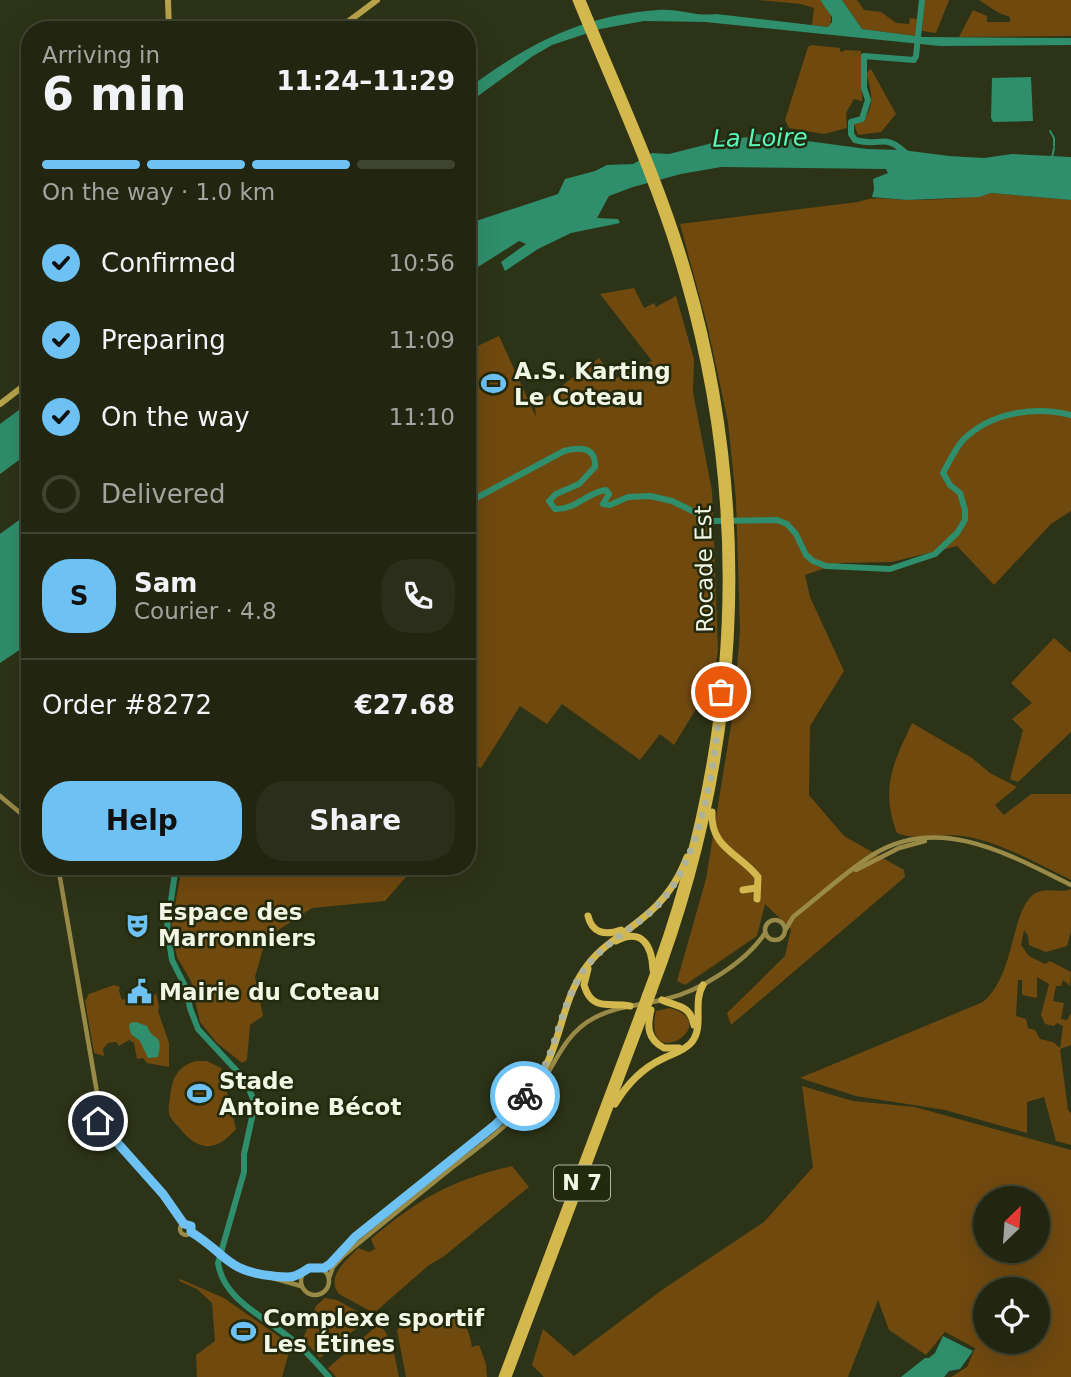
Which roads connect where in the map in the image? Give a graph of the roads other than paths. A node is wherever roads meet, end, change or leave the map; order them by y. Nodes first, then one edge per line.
1 (168, 0) edge
2 (377, 0) edge
3 (574, 0) edge
4 (584, 0) edge
5 (587, 13) junction
6 (169, 21) edge
7 (349, 21) edge
8 (596, 42) junction
9 (21, 388) edge
10 (0, 404) edge
11 (729, 535) junction
12 (715, 776) junction
13 (0, 796) edge
14 (21, 814) edge
15 (695, 844) junction
16 (60, 875) edge
17 (1071, 885) edge
18 (756, 888) junction
19 (743, 890) dead end
20 (757, 899) dead end
21 (588, 916) dead end
22 (793, 917) junction
23 (780, 921) junction
24 (631, 927) junction
25 (786, 929) junction
26 (765, 933) junction
27 (771, 939) junction
28 (757, 945) junction
29 (653, 975) junction
30 (703, 985) junction
31 (653, 990) junction
32 (662, 1000) junction
33 (630, 1006) junction
34 (645, 1012) junction
35 (549, 1069) junction
36 (515, 1107) junction
37 (607, 1115) junction
38 (184, 1224) junction
39 (191, 1232) junction
40 (321, 1268) junction
41 (302, 1275) junction
42 (264, 1276) junction
43 (329, 1278) junction
44 (301, 1286) junction
45 (514, 1353) junction
46 (502, 1377) edge
47 (508, 1377) edge

1 - 6 main road
2 - 7 main road
3 - 5 highway
4 - 5 highway, Rocade Est
5 - 8 highway, Rocade Est
5 - 8 highway, Rocade Est
8 - 11 highway, Rocade Est
9 - 10 main road
11 - 12 highway, Rocade Est
11 - 15 highway, Rocade Est
12 - 18 highway
12 - 31 highway, Rocade Est
13 - 14 main road
15 - 24 highway
15 - 29 highway, Rocade Est / N 7
16 - 38 main road
17 - 22 main road
18 - 19 highway
18 - 20 highway
21 - 24 highway
22 - 23 main road
22 - 25 main road
23 - 25 main road
23 - 26 main road
24 - 36 highway
25 - 27 main road
26 - 27 main road
26 - 28 main road
27 - 28 main road
28 - 30 main road
29 - 31 highway, Rocade Est / N 7
29 - 33 highway
30 - 32 main road
30 - 37 highway
31 - 34 highway, Rocade Est / N 7, bridge
32 - 33 main road
32 - 34 highway
33 - 35 main road
34 - 37 highway, Rocade Est / N 7
34 - 45 highway, Rocade Est / N 7
35 - 36 main road
35 - 43 main road
36 - 40 main road
37 - 45 highway, Rocade Est / N 7
38 - 39 main road
38 - 39 main road
39 - 42 main road
40 - 41 main road
40 - 43 main road
41 - 42 main road
41 - 44 main road
42 - 44 main road
43 - 44 main road
45 - 46 highway, Rocade Est / N 7
45 - 47 highway, Rocade Est / N 7

